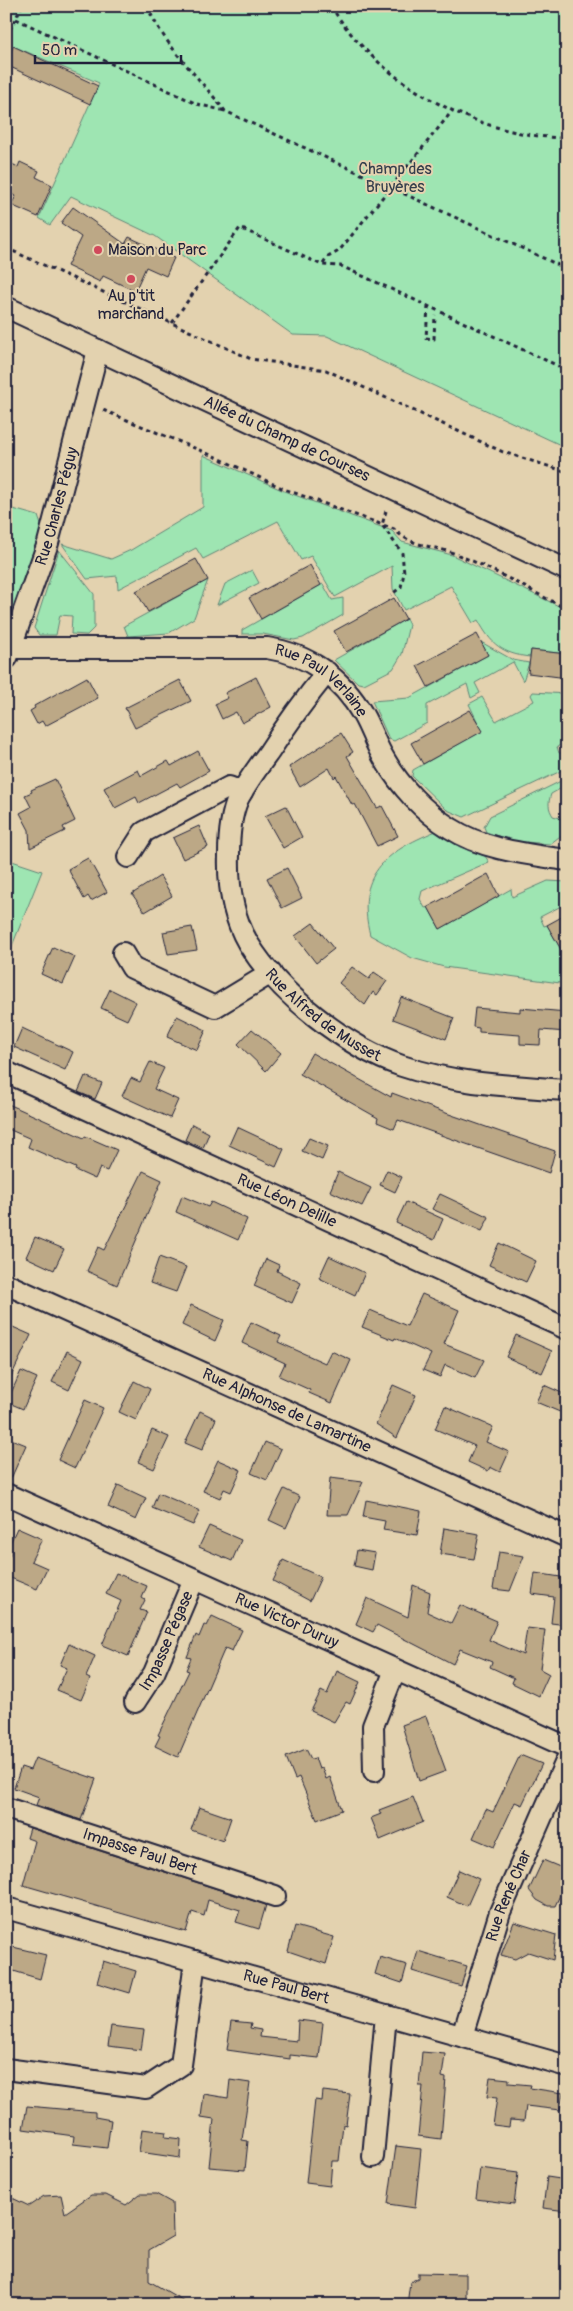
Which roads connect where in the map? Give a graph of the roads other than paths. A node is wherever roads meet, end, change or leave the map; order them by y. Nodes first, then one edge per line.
1 (6, 307) edge
2 (98, 350) junction
3 (567, 570) edge
4 (8, 654) edge
5 (327, 672) junction
6 (242, 792) junction
7 (128, 856) dead end
8 (567, 860) edge
9 (123, 953) dead end
10 (271, 973) junction
11 (6, 1072) edge
12 (567, 1090) edge
13 (6, 1284) edge
14 (567, 1329) edge
15 (6, 1494) edge
16 (567, 1538) edge
17 (194, 1579) junction
18 (395, 1670) junction
19 (135, 1702) dead end
20 (567, 1747) edge
21 (567, 1759) edge
22 (374, 1771) dead end
23 (6, 1808) edge
24 (275, 1896) dead end
25 (6, 1908) edge
26 (195, 1961) junction
27 (386, 2015) junction
28 (462, 2036) junction
29 (567, 2066) edge
30 (6, 2069) edge
31 (373, 2157) dead end

1 - 2 street, Allée du Champ de Courses
2 - 3 street, Allée du Champ de Courses
2 - 4 street, Rue Charles Péguy
4 - 5 street, Rue Paul Verlaine
5 - 6 street, Rue Alfred de Musset
5 - 8 street, Rue Paul Verlaine
6 - 7 street
6 - 10 street, Rue Alfred de Musset
9 - 10 street
10 - 12 street, Rue Alfred de Musset
11 - 14 street, Rue Léon Delille
13 - 16 street, Rue Alphonse de Lamartine
15 - 17 street, Rue Victor Duruy
17 - 18 street, Rue Victor Duruy
17 - 19 street, Impasse Pégase
18 - 20 street, Rue Victor Duruy
18 - 22 street
21 - 28 street, Rue René Char
23 - 24 street, Impasse Paul Bert
25 - 26 street, Rue Paul Bert
26 - 27 street, Rue Paul Bert
26 - 30 street
27 - 28 street, Rue Paul Bert
27 - 31 street
28 - 29 street, Rue Paul Bert

